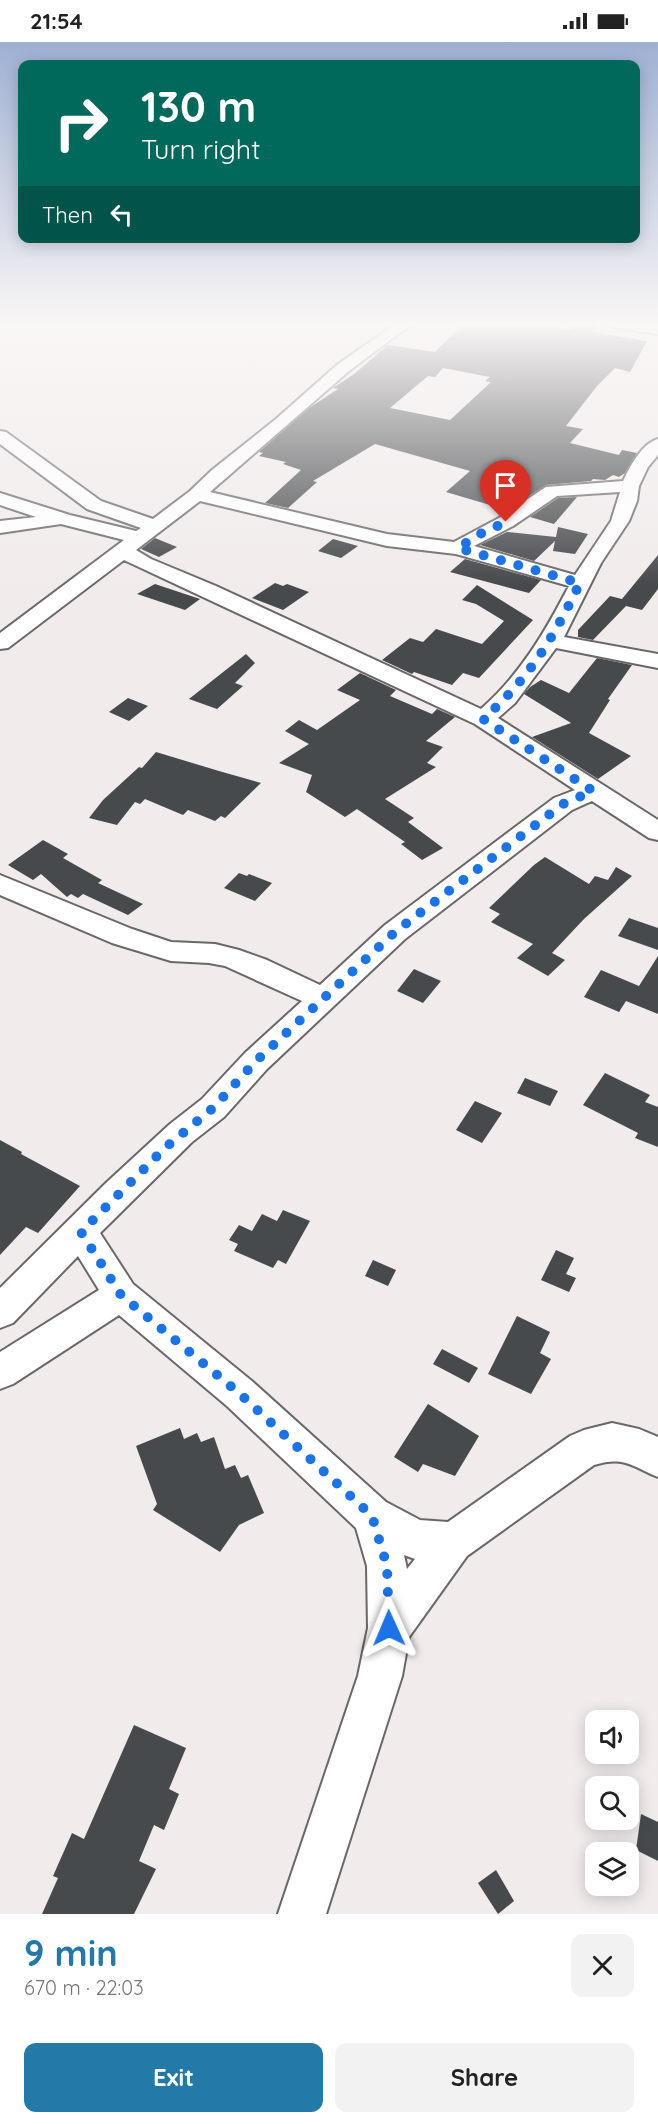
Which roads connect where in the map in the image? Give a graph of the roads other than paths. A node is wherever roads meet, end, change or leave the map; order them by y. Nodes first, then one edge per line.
1 (296, 410) edge
2 (0, 436) edge
3 (658, 444) edge
4 (630, 486) junction
5 (197, 495) junction
6 (0, 499) edge
7 (94, 505) junction
8 (44, 513) junction
9 (63, 519) junction
10 (155, 526) junction
11 (0, 527) edge
12 (131, 543) junction
13 (458, 548) junction
14 (580, 583) junction
15 (551, 641) junction
16 (0, 643) edge
17 (658, 661) edge
18 (483, 719) junction
19 (593, 791) junction
20 (658, 832) edge
21 (0, 884) edge
22 (324, 999) junction
23 (81, 1232) junction
24 (121, 1295) junction
25 (0, 1312) edge
26 (0, 1372) edge
27 (658, 1458) edge
28 (372, 1516) junction
29 (453, 1542) junction
30 (389, 1628) junction
31 (302, 1914) edge

1 - 5 street
2 - 7 street
3 - 4 street
4 - 13 street
4 - 14 street
5 - 10 street
5 - 13 street
6 - 8 street
7 - 8 street
7 - 10 street
8 - 9 street
9 - 11 street
9 - 12 street
10 - 12 street
12 - 16 street
12 - 18 street
13 - 14 street
14 - 15 street
15 - 17 street
15 - 18 street
18 - 19 street
19 - 20 street
19 - 22 street
21 - 22 street
22 - 23 street
23 - 24 street
23 - 25 street
24 - 26 street
24 - 28 street
27 - 29 street
28 - 29 street
28 - 30 street
29 - 30 street
30 - 31 street

